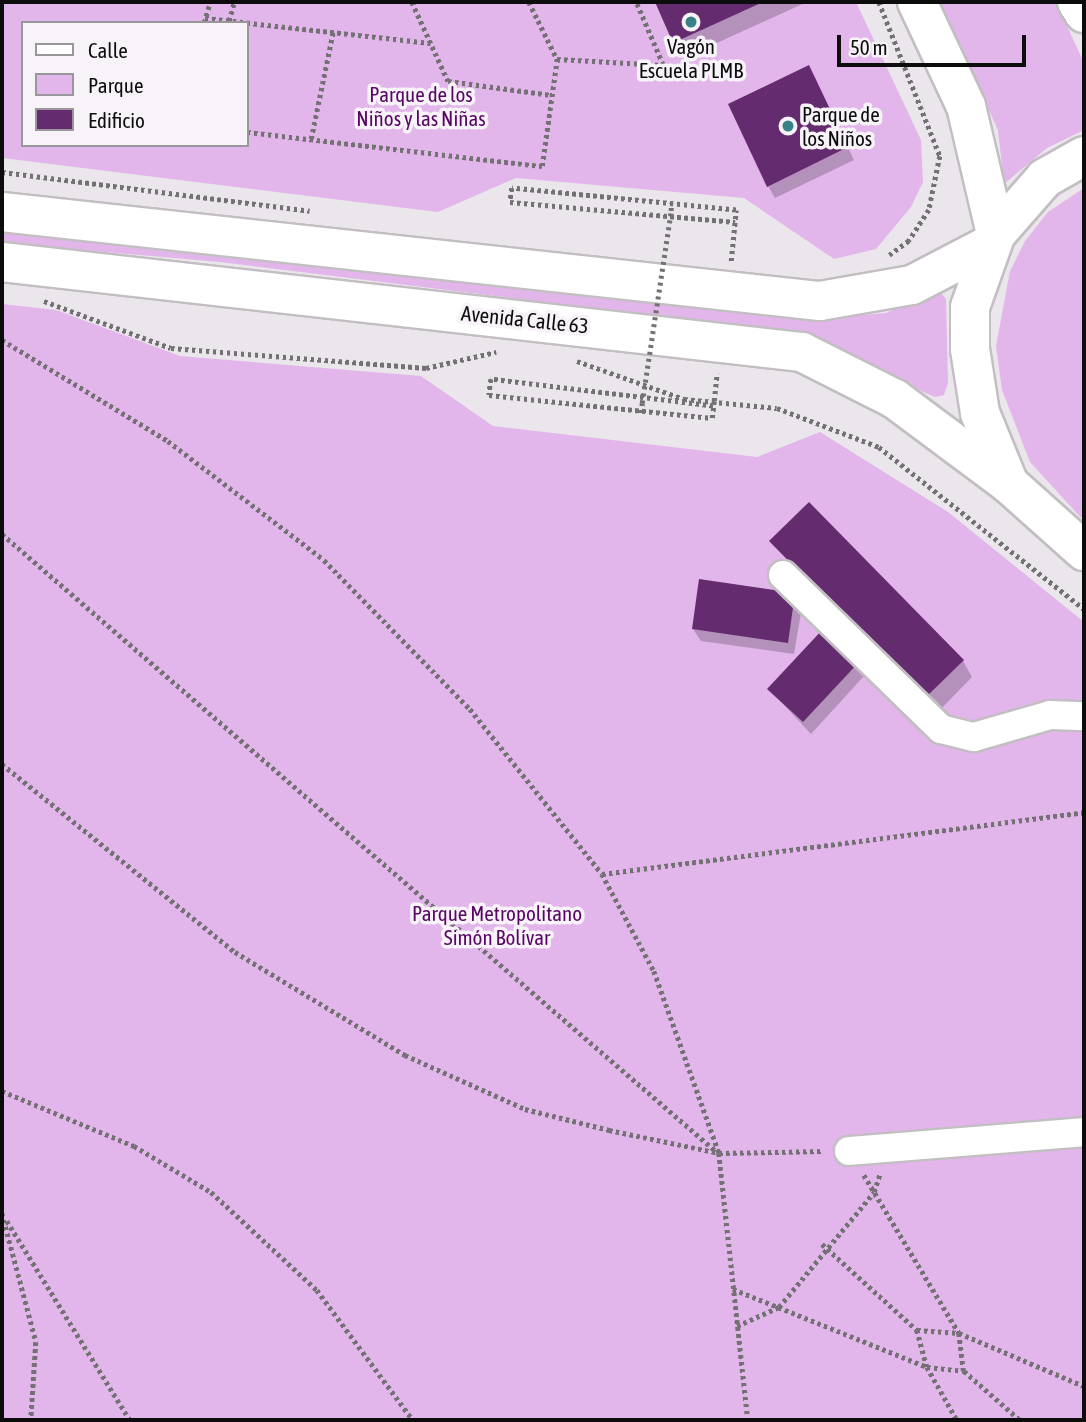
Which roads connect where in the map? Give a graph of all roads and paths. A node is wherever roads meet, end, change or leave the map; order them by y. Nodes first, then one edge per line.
1 (210, 2) edge
2 (234, 2) edge
3 (412, 2) edge
4 (529, 2) edge
5 (636, 2) edge
6 (879, 2) edge
7 (917, 2) edge
8 (1077, 2) edge
9 (1084, 13) edge
10 (205, 20) edge
11 (229, 20) junction
12 (238, 21) edge
13 (248, 22) edge
14 (333, 32) junction
15 (431, 43) junction
16 (557, 59) junction
17 (551, 95) junction
18 (248, 132) edge
19 (311, 139) junction
20 (1084, 156) edge
21 (2, 172) edge
22 (671, 203) junction
23 (2, 212) edge
24 (315, 212) dead end
25 (735, 222) junction
26 (992, 239) junction
27 (651, 250) dead end
28 (678, 252) dead end
29 (718, 256) dead end
30 (744, 259) dead end
31 (880, 260) dead end
32 (2, 262) edge
33 (730, 276) junction
34 (31, 297) dead end
35 (2, 340) edge
36 (721, 341) junction
37 (512, 353) dead end
38 (566, 360) dead end
39 (714, 404) junction
40 (641, 413) junction
41 (1009, 484) junction
42 (2, 534) edge
43 (1084, 551) edge
44 (783, 575) dead end
45 (1084, 609) edge
46 (1084, 716) edge
47 (2, 764) edge
48 (1084, 811) edge
49 (602, 874) junction
50 (2, 1091) edge
51 (1084, 1132) edge
52 (888, 1147) junction
53 (849, 1151) junction
54 (719, 1153) junction
55 (874, 1192) junction
56 (2, 1213) edge
57 (7, 1221) junction
58 (822, 1244) dead end
59 (828, 1249) junction
60 (733, 1289) junction
61 (779, 1307) junction
62 (737, 1326) junction
63 (917, 1330) junction
64 (959, 1333) junction
65 (927, 1367) junction
66 (964, 1371) junction
67 (1084, 1386) edge
68 (31, 1420) edge
69 (130, 1420) edge
70 (413, 1420) edge
71 (748, 1420) edge
72 (957, 1420) edge
73 (1020, 1420) edge

1 - 10 path
2 - 11 path
3 - 15 path
4 - 16 path
5 - 16 path
6 - 31 path
7 - 26 main road
8 - 9 main road
10 - 11 path
11 - 12 path
13 - 14 path
14 - 15 path
14 - 19 path
15 - 17 path
16 - 17 path
17 - 19 path
18 - 19 path
20 - 26 main road
21 - 24 path
22 - 25 path
22 - 25 path
22 - 40 path, bridge
23 - 33 main road
25 - 33 path
26 - 33 main road
26 - 41 main road
27 - 28 path
29 - 33 path
30 - 33 path
32 - 36 main road, Avenida Calle 63
34 - 37 path
35 - 49 path
36 - 39 path
36 - 41 main road, Avenida Calle 63
38 - 39 path
39 - 40 path
39 - 40 path
39 - 45 path
41 - 43 main road, Avenida Calle 63
42 - 54 path
44 - 46 street
47 - 54 path
48 - 49 path
49 - 54 path
50 - 70 path
51 - 52 street
52 - 53 street
52 - 55 path
53 - 54 path
53 - 55 path
54 - 60 path
55 - 59 path
55 - 64 path
56 - 57 path
57 - 68 path
57 - 69 path
58 - 59 path
59 - 61 path
59 - 63 path
60 - 61 path
60 - 62 path
61 - 62 path
61 - 65 path
62 - 71 path
63 - 64 path
63 - 65 path
64 - 66 path
64 - 67 path
65 - 66 path
65 - 72 path
66 - 73 path

